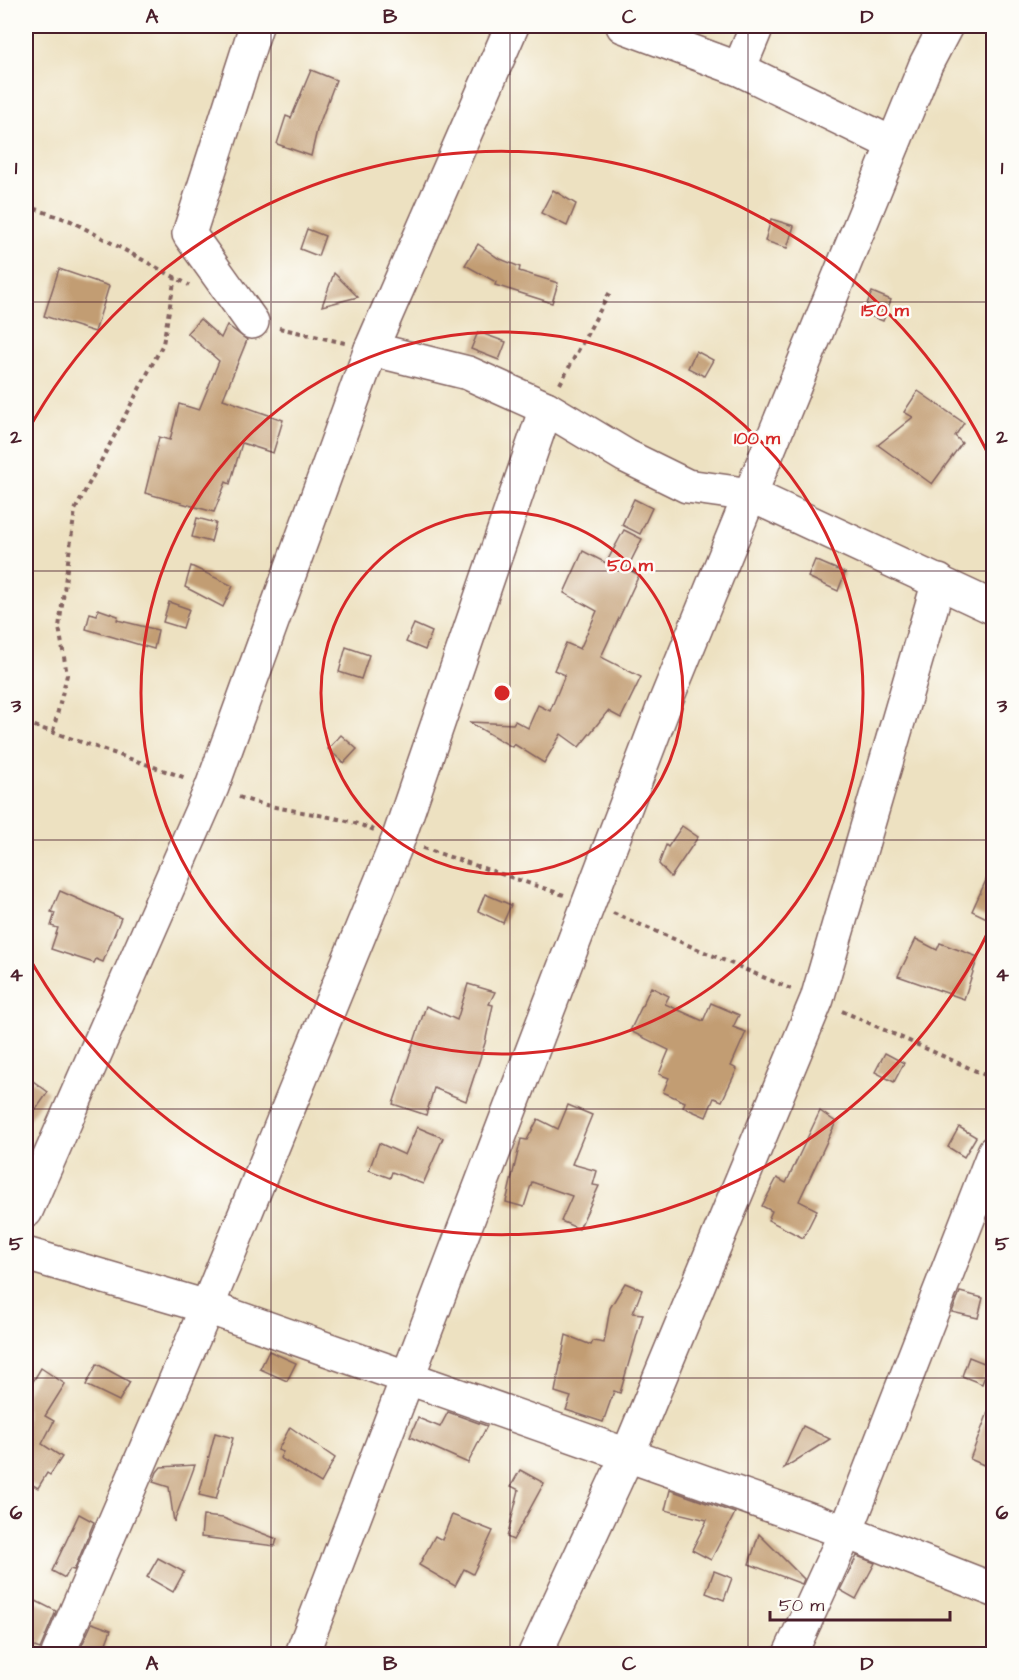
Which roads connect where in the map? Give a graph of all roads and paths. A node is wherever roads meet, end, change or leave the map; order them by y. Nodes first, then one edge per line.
1 (256, 26) edge
2 (512, 26) edge
3 (623, 26) edge
4 (757, 26) edge
5 (946, 26) edge
6 (739, 69) junction
7 (893, 144) junction
8 (175, 277) dead end
9 (612, 290) dead end
10 (252, 321) dead end
11 (371, 350) junction
12 (546, 408) junction
13 (751, 495) junction
14 (939, 581) junction
15 (993, 608) edge
16 (26, 723) edge
17 (53, 731) junction
18 (212, 787) junction
19 (398, 840) junction
20 (588, 903) junction
21 (817, 999) junction
22 (993, 1078) edge
23 (993, 1152) edge
24 (26, 1211) edge
25 (26, 1254) edge
26 (207, 1307) junction
27 (408, 1377) junction
28 (628, 1454) junction
29 (846, 1532) junction
30 (993, 1590) edge
31 (58, 1654) edge
32 (302, 1654) edge
33 (535, 1654) edge
34 (789, 1654) edge

1 - 10 street
2 - 11 street
3 - 6 street
4 - 6 street
5 - 7 street
6 - 7 street
7 - 13 street
8 - 17 path
9 - 12 path
11 - 12 street
11 - 18 street
12 - 13 street
12 - 19 street
13 - 14 street
13 - 20 street
14 - 15 street
14 - 21 street
16 - 17 path
17 - 18 path
18 - 19 path
18 - 24 street
19 - 20 path
19 - 26 street
20 - 21 path
20 - 27 street
21 - 22 path
21 - 28 street
23 - 29 street
25 - 26 street
26 - 27 street
26 - 31 street
27 - 28 street
27 - 32 street
28 - 29 street
28 - 33 street
29 - 30 street
29 - 34 street

